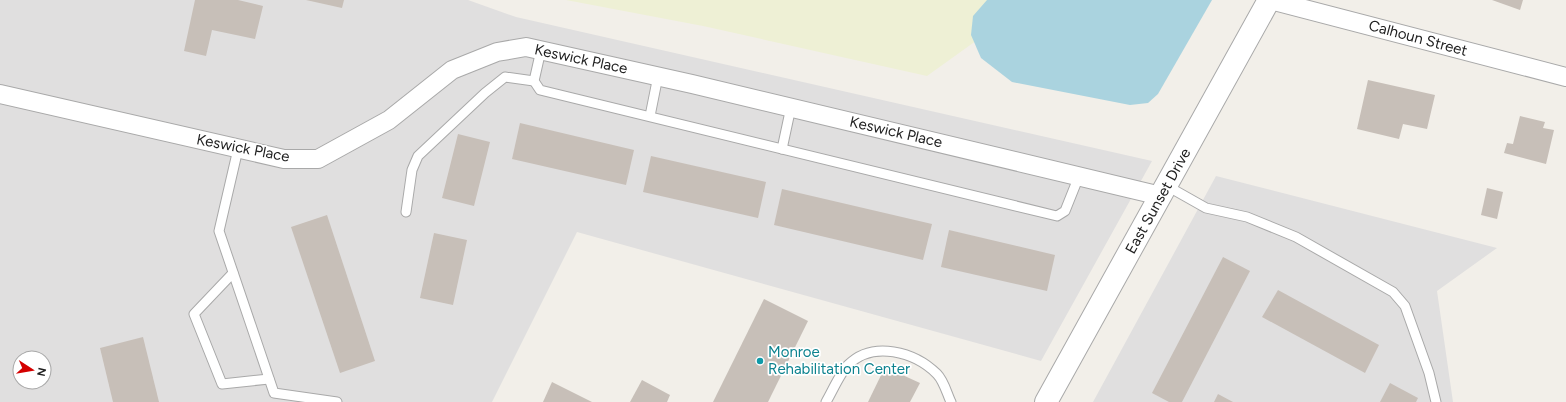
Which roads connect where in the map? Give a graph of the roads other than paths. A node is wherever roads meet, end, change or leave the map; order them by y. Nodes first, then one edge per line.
1 (1270, 0) edge
2 (541, 50) junction
3 (658, 76) junction
4 (1566, 77) edge
5 (534, 81) junction
6 (0, 94) edge
7 (791, 107) junction
8 (650, 116) junction
9 (238, 149) junction
10 (782, 149) junction
11 (1078, 176) junction
12 (1164, 191) junction
13 (406, 212) dead end
14 (233, 272) junction
15 (269, 379) junction
16 (337, 402) edge
17 (826, 402) edge
18 (951, 402) edge
19 (1046, 402) edge
20 (1436, 402) edge

1 - 4 street, Calhoun Street
1 - 12 street, East Sunset Drive
2 - 3 street, Keswick Place
2 - 5 lane
2 - 9 street, Keswick Place
3 - 7 street, Keswick Place
3 - 8 lane
5 - 8 lane
5 - 13 lane
6 - 9 street, Keswick Place
7 - 10 lane
7 - 11 street, Keswick Place
8 - 10 lane
9 - 14 lane
10 - 11 lane
11 - 12 street, Keswick Place
12 - 19 street, East Sunset Drive
12 - 20 lane
14 - 15 lane
14 - 15 lane
15 - 16 lane
17 - 18 lane

